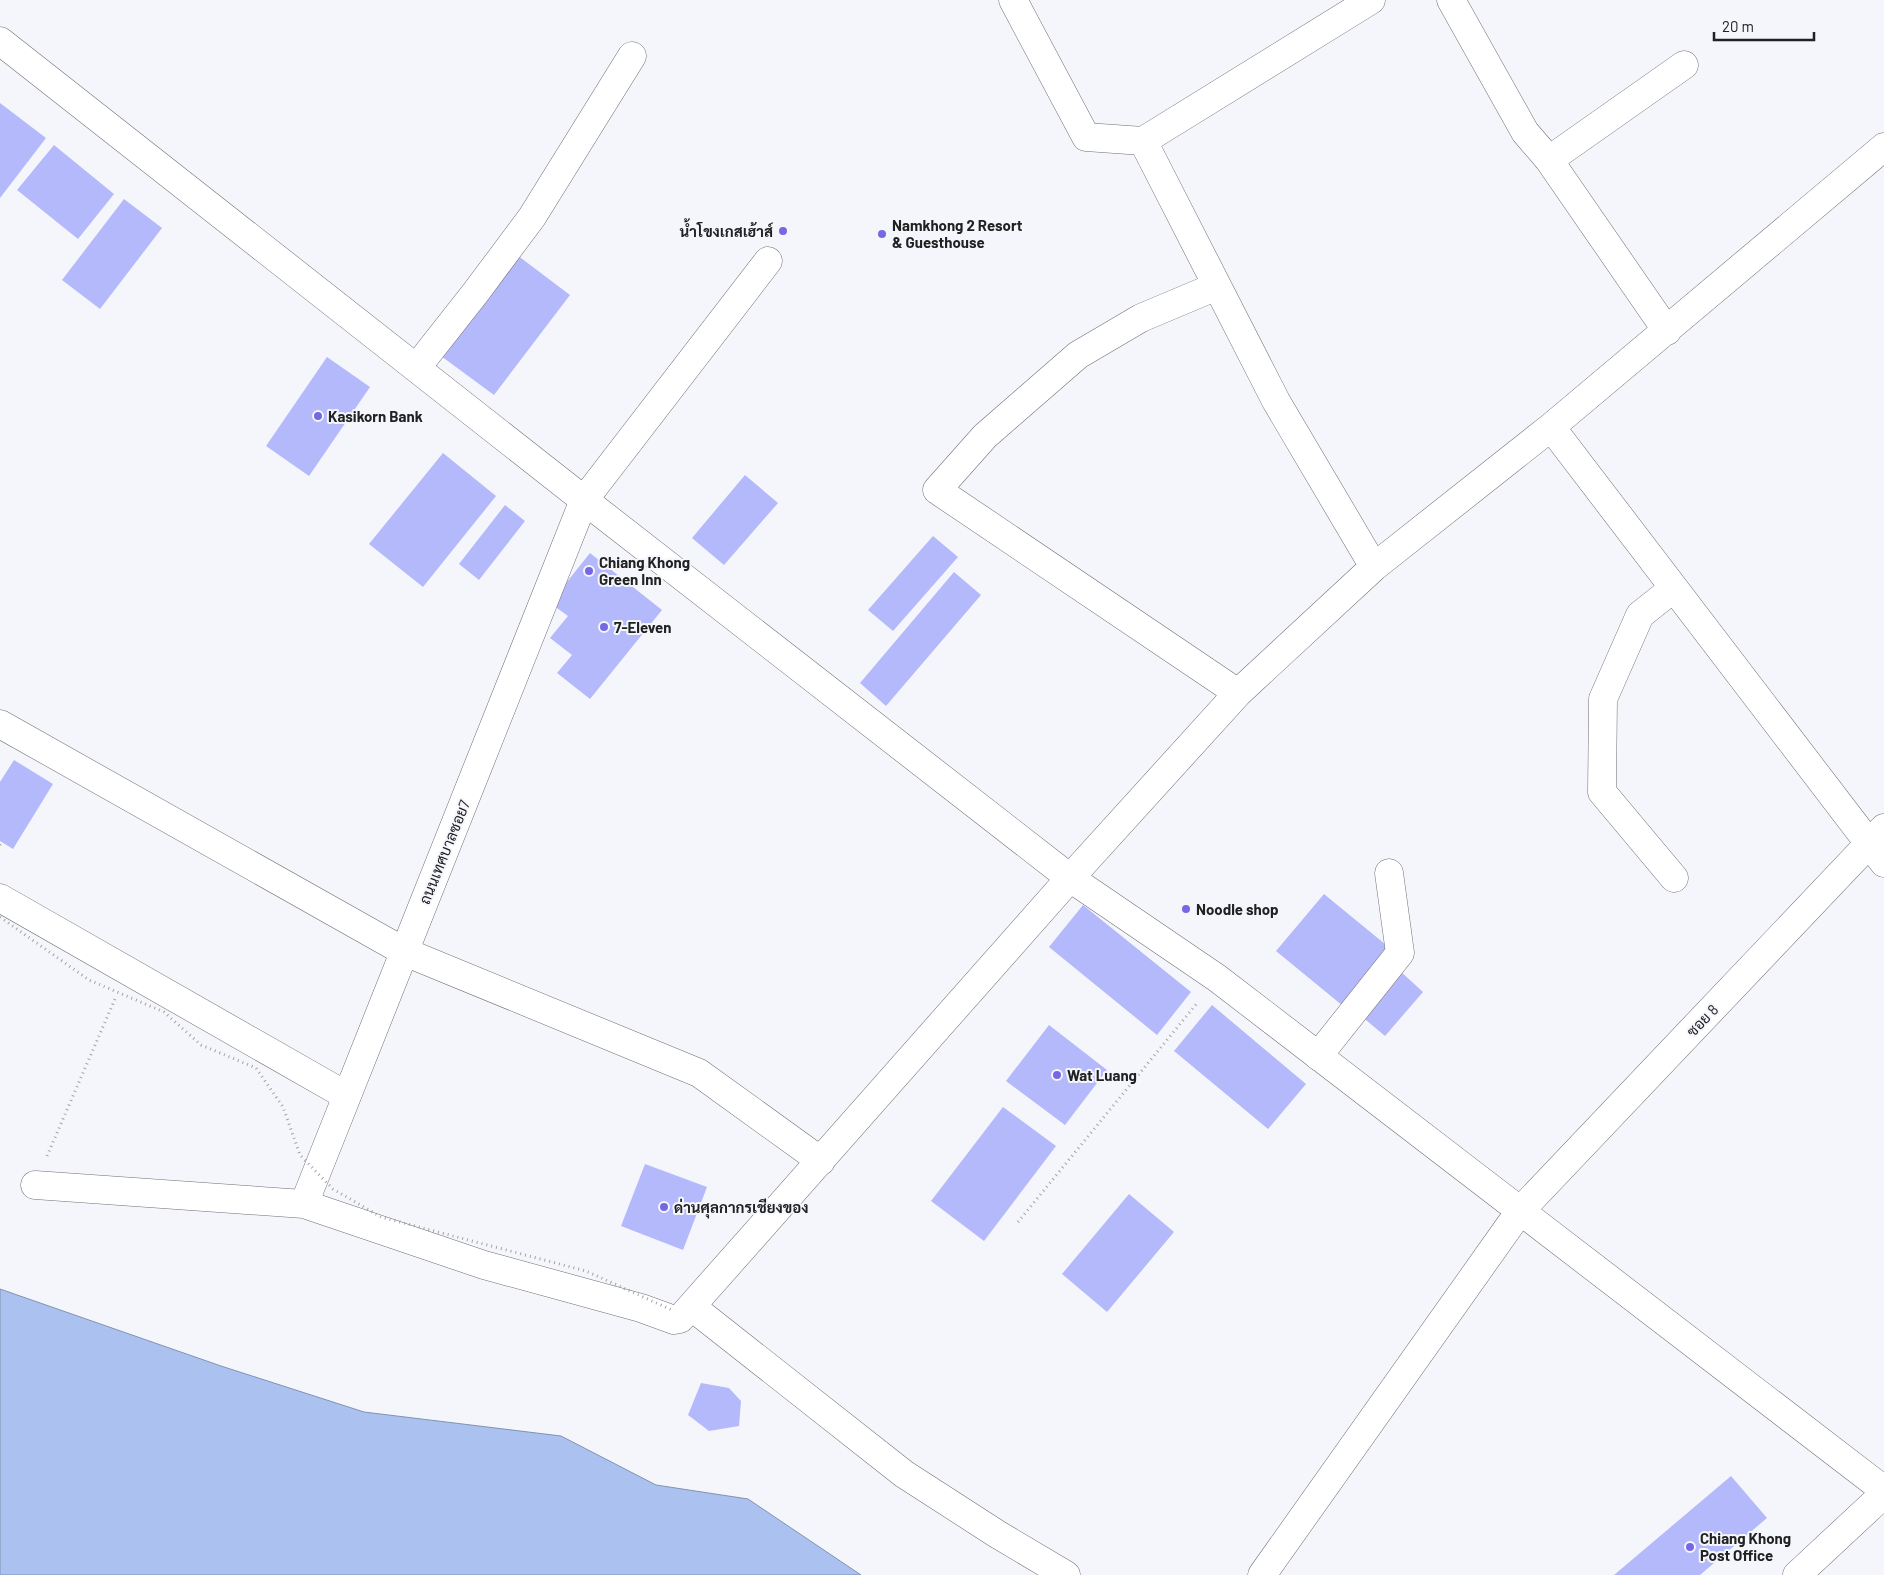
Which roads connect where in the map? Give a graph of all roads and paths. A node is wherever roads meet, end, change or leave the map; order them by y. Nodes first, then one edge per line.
1 (1013, 0) edge
2 (1371, 0) edge
3 (1451, 0) edge
4 (0, 41) edge
5 (632, 56) dead end
6 (1684, 65) dead end
7 (1143, 141) junction
8 (1884, 147) edge
9 (1549, 160) junction
10 (768, 260) dead end
11 (1217, 286) junction
12 (1667, 331) junction
13 (417, 367) junction
14 (1551, 427) junction
15 (584, 500) junction
16 (1374, 567) junction
17 (1674, 588) junction
18 (1238, 693) junction
19 (0, 724) edge
20 (1879, 845) edge
21 (1389, 873) dead end
22 (1070, 878) junction
23 (1674, 878) dead end
24 (0, 898) edge
25 (0, 917) edge
26 (405, 952) junction
27 (127, 970) junction
28 (1218, 978) junction
29 (1318, 1056) junction
30 (347, 1096) junction
31 (821, 1160) junction
32 (35, 1185) joint
33 (304, 1204) junction
34 (1520, 1211) junction
35 (1018, 1222) dead end
36 (683, 1309) junction
37 (1884, 1490) edge
38 (1884, 1494) edge
39 (1066, 1575) edge
40 (1262, 1575) edge
41 (1797, 1575) edge

1 - 7 street
2 - 7 street
3 - 9 street
4 - 13 street
5 - 13 street
6 - 9 street
7 - 11 street
8 - 12 street
9 - 12 street
10 - 15 street, ถนนเทศบาลซอย7
11 - 16 street
11 - 18 street
12 - 14 street
13 - 15 street
14 - 16 street
14 - 17 street
15 - 22 street
15 - 26 street, ถนนเทศบาลซอย7
16 - 18 street
17 - 20 street
17 - 23 street
18 - 22 street
19 - 26 street
20 - 34 street, ซอย 8
21 - 29 street
22 - 28 street
22 - 31 street
24 - 27 street
25 - 36 path, bridge
26 - 30 street, ถนนเทศบาลซอย7
26 - 31 street
27 - 30 street
27 - 32 path
28 - 29 street
28 - 35 path
29 - 34 street
30 - 33 street, ถนนเทศบาลซอย7
31 - 36 street
32 - 33 street
33 - 36 street
34 - 37 street
34 - 40 street, ซอย 8
36 - 39 street
38 - 41 street

